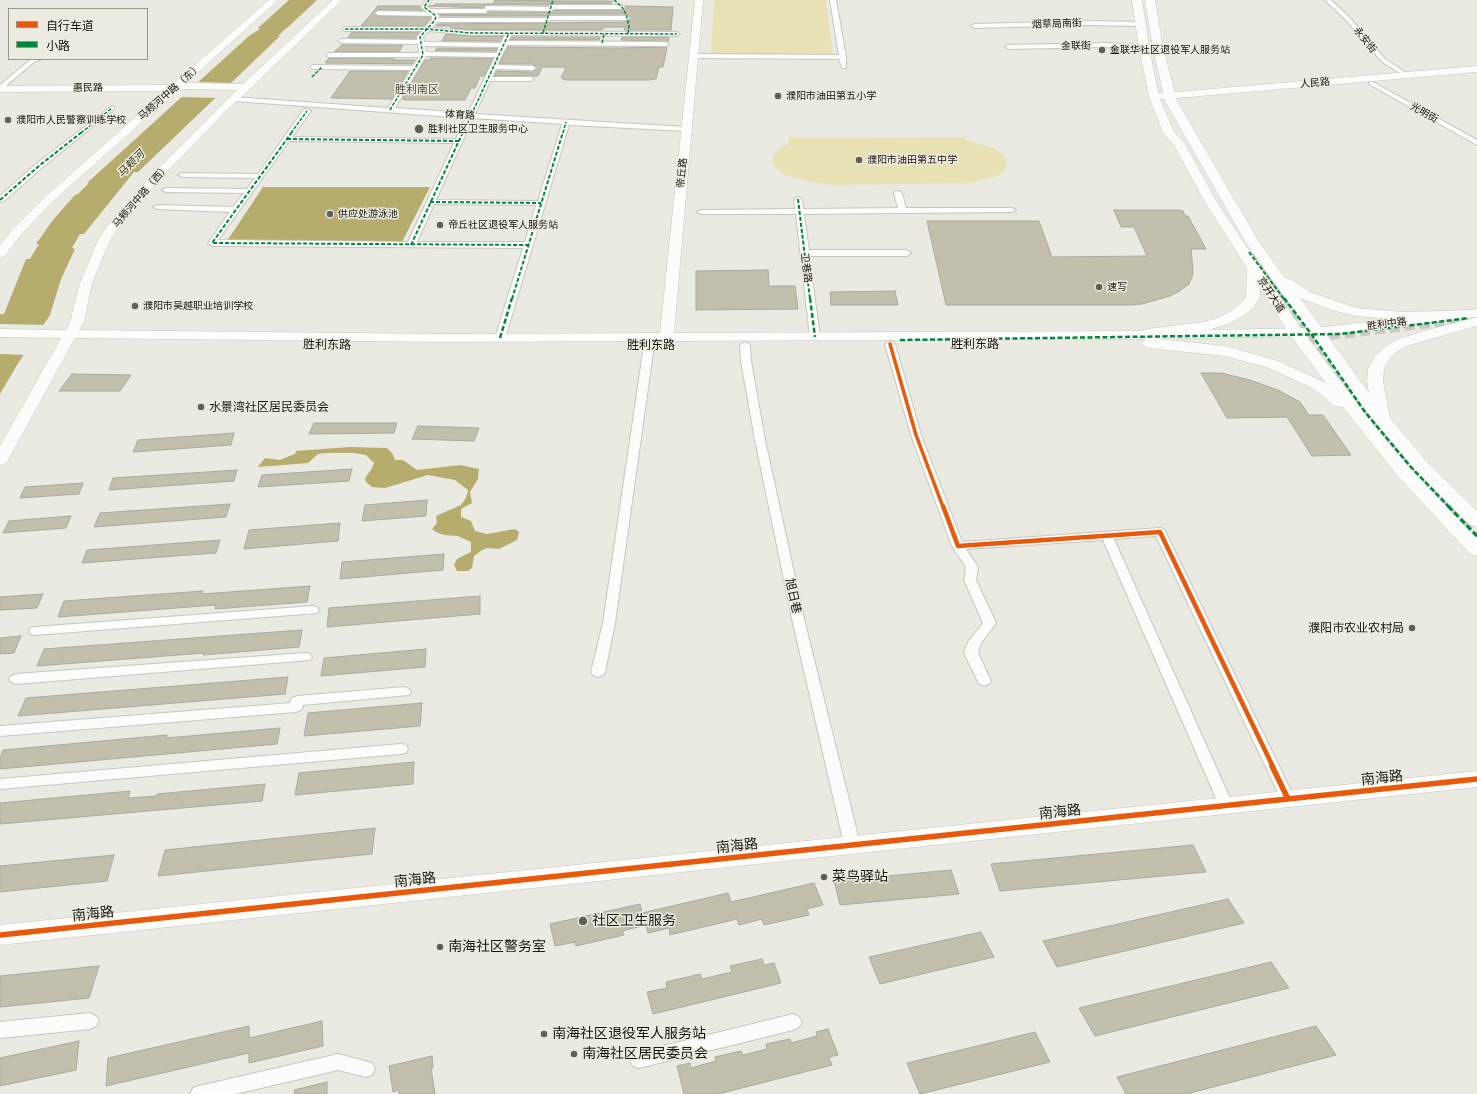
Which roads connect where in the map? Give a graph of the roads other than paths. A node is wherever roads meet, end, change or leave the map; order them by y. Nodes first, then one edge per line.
1 (274, 0) edge
2 (338, 0) edge
3 (429, 0) edge
4 (553, 0) edge
5 (614, 0) edge
6 (699, 0) edge
7 (833, 0) edge
8 (1137, 0) edge
9 (1150, 0) edge
10 (1328, 0) edge
11 (623, 8) junction
12 (551, 9) junction
13 (378, 13) dead end
14 (433, 15) junction
15 (627, 18) junction
16 (548, 19) junction
17 (1140, 24) junction
18 (974, 26) dead end
19 (345, 29) dead end
20 (426, 29) junction
21 (509, 33) junction
22 (543, 33) junction
23 (604, 34) junction
24 (628, 34) junction
25 (677, 34) dead end
26 (341, 41) dead end
27 (421, 43) junction
28 (602, 43) junction
29 (504, 44) junction
30 (666, 44) dead end
31 (1008, 47) dead end
32 (1144, 47) junction
33 (329, 55) dead end
34 (423, 55) junction
35 (499, 55) junction
36 (693, 56) junction
37 (843, 57) junction
38 (36, 60) edge
39 (313, 67) dead end
40 (322, 67) junction
41 (493, 67) junction
42 (844, 67) dead end
43 (416, 68) junction
44 (533, 68) dead end
45 (1477, 69) edge
46 (1477, 73) edge
47 (1406, 75) junction
48 (312, 77) dead end
49 (488, 79) junction
50 (531, 79) dead end
51 (1371, 83) junction
52 (177, 89) junction
53 (0, 90) edge
54 (239, 92) junction
55 (1170, 99) junction
56 (1155, 100) junction
57 (112, 108) dead end
58 (390, 110) junction
59 (307, 111) dead end
60 (470, 116) junction
61 (566, 122) junction
62 (686, 129) junction
63 (286, 139) junction
64 (459, 141) junction
65 (1477, 143) edge
66 (182, 175) dead end
67 (261, 176) junction
68 (166, 190) dead end
69 (250, 191) junction
70 (898, 193) dead end
71 (798, 199) dead end
72 (0, 200) edge
73 (430, 202) junction
74 (541, 203) junction
75 (157, 207) dead end
76 (237, 210) junction
77 (1012, 210) dead end
78 (799, 211) junction
79 (903, 211) junction
80 (701, 212) dead end
81 (411, 245) junction
82 (528, 245) junction
83 (907, 252) dead end
84 (804, 253) junction
85 (0, 254) edge
86 (1253, 269) junction
87 (1278, 276) junction
88 (1476, 317) edge
89 (0, 334) edge
90 (1309, 336) junction
91 (815, 337) junction
92 (500, 338) junction
93 (62, 339) junction
94 (1147, 339) junction
95 (667, 341) junction
96 (0, 342) edge
97 (890, 344) junction
98 (649, 345) junction
99 (745, 345) junction
100 (1382, 420) junction
101 (1366, 428) junction
102 (0, 460) edge
103 (1477, 521) edge
104 (1107, 536) junction
105 (958, 546) junction
106 (1477, 550) edge
107 (314, 610) dead end
108 (35, 631) dead end
109 (305, 657) dead end
110 (598, 672) dead end
111 (16, 679) dead end
112 (984, 681) dead end
113 (404, 692) dead end
114 (0, 731) edge
115 (401, 749) dead end
116 (1477, 779) edge
117 (0, 784) edge
118 (1288, 799) junction
119 (1226, 805) junction
120 (852, 844) junction
121 (0, 935) edge
122 (90, 1021) dead end
123 (793, 1022) dead end
124 (0, 1030) edge
125 (639, 1060) dead end
126 (366, 1069) dead end
127 (199, 1094) edge

1 - 52 street, 马颊河中路（东）
2 - 54 street, 马颊河中路（西）
3 - 14 street
4 - 12 street
5 - 11 street
6 - 36 street, 帝丘路
7 - 37 street
8 - 17 main road, 京开大道
9 - 55 main road, 京开大道
10 - 47 street, 永安街
11 - 12 street
11 - 15 street
12 - 14 street
12 - 16 street
13 - 14 street
14 - 16 street
14 - 20 street
15 - 16 street
15 - 24 street
16 - 22 street
17 - 18 street, 烟草局南街
17 - 32 main road, 京开大道
19 - 20 street
20 - 21 street
20 - 27 street
21 - 22 street
21 - 29 street
22 - 23 street
23 - 24 street
23 - 28 street
24 - 25 street
26 - 27 street
27 - 29 street
27 - 34 street
28 - 29 street
28 - 30 street
29 - 35 street
31 - 32 street, 金联街
32 - 56 main road, 京开大道
33 - 34 street
34 - 35 street
34 - 43 street
35 - 41 street
36 - 37 street
36 - 62 street, 帝丘路
37 - 42 street
38 - 53 street
39 - 40 street
40 - 43 street
40 - 48 street
41 - 44 street
41 - 49 street
43 - 58 street
45 - 47 street, 人民路
46 - 51 street, 人民路
47 - 55 street, 人民路
49 - 50 street
49 - 60 street
51 - 55 street, 人民路
51 - 65 street, 光明街
52 - 53 street, 惠民路
52 - 54 street, 惠民路
52 - 85 street, 马颊河中路（东）
54 - 58 street, 体育路
54 - 93 street, 马颊河中路（西）
55 - 56 street, 人民路
55 - 87 main road, 京开大道
56 - 86 main road, 京开大道
57 - 72 street
58 - 60 street, 体育路
59 - 63 street
60 - 61 street, 体育路
60 - 64 street
61 - 62 street, 体育路
61 - 74 street
62 - 95 street, 帝丘路
63 - 64 street
63 - 67 street
64 - 73 street
66 - 67 street
67 - 69 street
68 - 69 street
69 - 76 street
70 - 79 street
71 - 78 street, 卫巷路
73 - 74 street
73 - 81 street
74 - 82 street
75 - 76 street
76 - 81 street
77 - 79 street
78 - 79 street
78 - 80 street
78 - 84 street, 卫巷路
81 - 82 street
82 - 92 street
83 - 84 street
84 - 91 street, 卫巷路
86 - 90 main road, 京开大道
86 - 94 main road
87 - 88 main road
87 - 90 main road, 京开大道
88 - 90 street, 胜利中路
88 - 100 main road
89 - 93 street, 胜利东路
90 - 94 street, 胜利东路
90 - 100 main road, 京开大道
90 - 101 main road, 京开大道
91 - 94 street, 胜利东路
91 - 95 street, 胜利东路
92 - 93 street, 胜利东路
92 - 95 street, 胜利东路
93 - 96 street, 胜利东路
93 - 98 street, 胜利东路
93 - 102 street, 马颊河中路（西）
94 - 97 street, 胜利东路
94 - 101 main road
95 - 98 street, 胜利东路
95 - 99 street, 胜利东路
97 - 99 street, 胜利东路
97 - 105 street
98 - 110 street
99 - 120 street, 旭日巷
100 - 103 main road, 京开大道
101 - 106 main road, 京开大道
104 - 105 street
104 - 118 street
104 - 119 street
105 - 112 street
107 - 108 street
109 - 111 street
113 - 114 street
115 - 117 street
116 - 118 street, 南海路
118 - 119 street, 南海路
119 - 120 street, 南海路
120 - 121 street, 南海路
122 - 124 street
123 - 125 street
126 - 127 street

